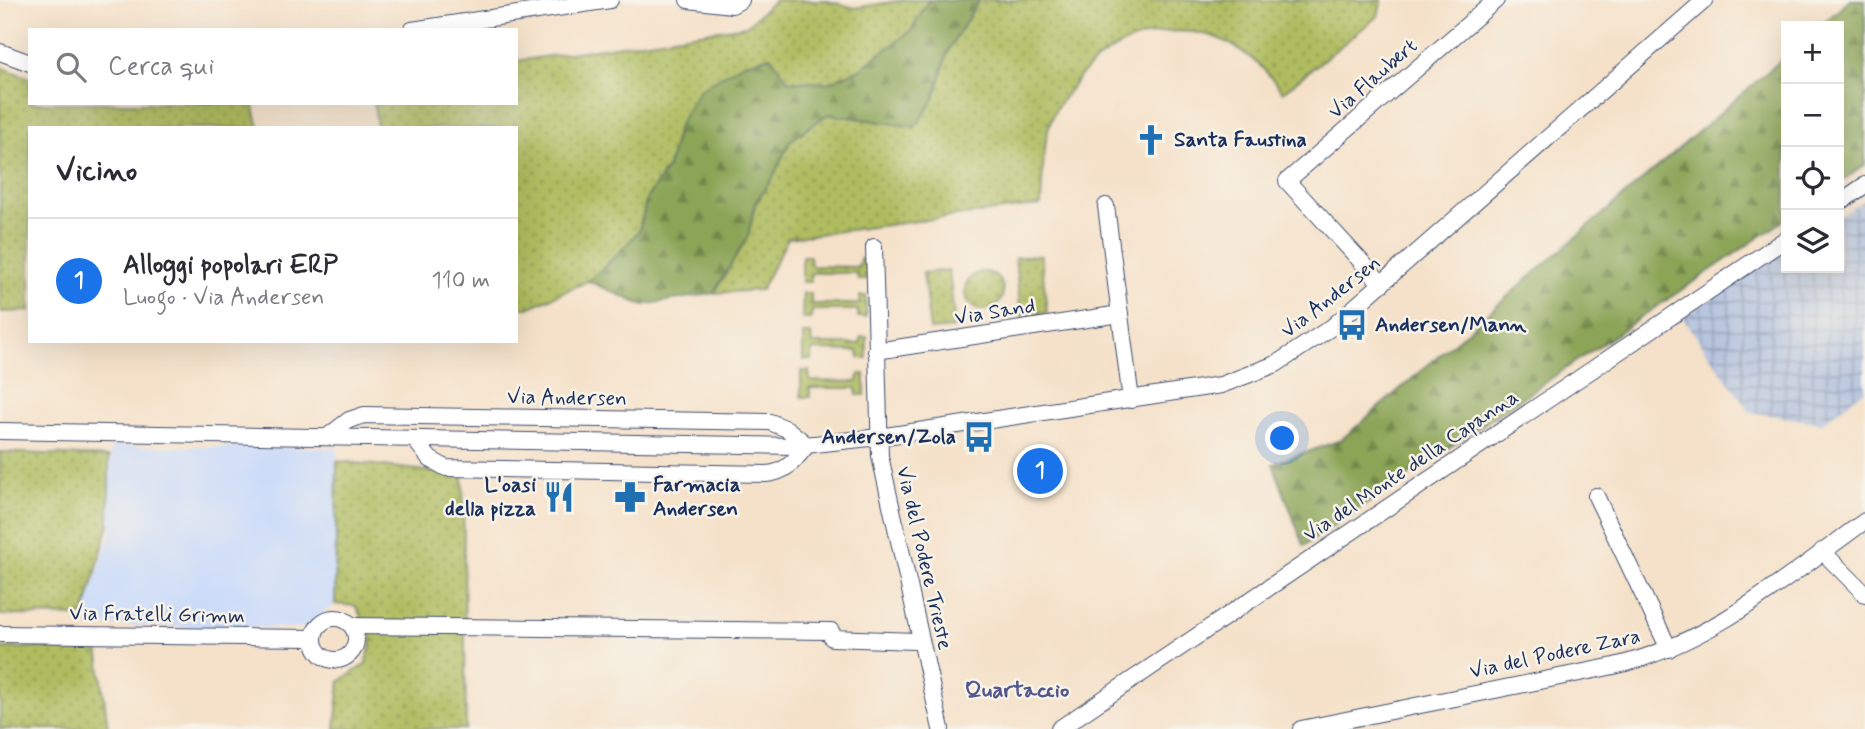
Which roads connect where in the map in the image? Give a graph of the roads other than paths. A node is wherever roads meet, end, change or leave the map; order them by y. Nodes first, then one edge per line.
1 (610, 0) edge
2 (688, 0) edge
3 (741, 0) edge
4 (1496, 0) edge
5 (1705, 0) edge
6 (425, 28) edge
7 (0, 52) edge
8 (28, 62) edge
9 (1865, 185) edge
10 (1844, 200) edge
11 (1107, 206) dead end
12 (1781, 242) edge
13 (874, 247) dead end
14 (1382, 284) junction
15 (1120, 314) junction
16 (876, 351) junction
17 (1131, 400) junction
18 (0, 431) edge
19 (327, 437) junction
20 (878, 437) junction
21 (415, 440) junction
22 (807, 445) junction
23 (1596, 496) dead end
24 (1865, 521) edge
25 (1822, 551) junction
26 (1865, 594) edge
27 (352, 626) junction
28 (0, 634) edge
29 (313, 638) junction
30 (915, 641) dead end
31 (1669, 649) junction
32 (941, 729) edge
33 (1059, 729) edge
34 (1301, 729) edge

1 - 6 street
2 - 3 street
4 - 14 street, Via Flaubert
5 - 14 street, Via Andersen
7 - 8 street
9 - 10 street
11 - 15 street
12 - 33 street, Via del Monte della Capanna
13 - 16 street, Via del Podere Trieste
14 - 17 street, Via Andersen
15 - 16 street, Via Sand
15 - 17 street
16 - 20 street, Via del Podere Trieste
17 - 20 street, Via Andersen
18 - 19 street, Via Andersen
19 - 21 street, Via Andersen
19 - 22 street, Via Andersen
20 - 22 street, Via Andersen
20 - 32 street, Via del Podere Trieste
21 - 22 street, Via Andersen
21 - 22 street
23 - 31 street
24 - 25 street, Via del Podere Zara
25 - 26 street
25 - 31 street, Via del Podere Zara
27 - 29 street
27 - 29 street
27 - 30 street
28 - 29 street, Via Fratelli Grimm
31 - 34 street, Via del Podere Zara

